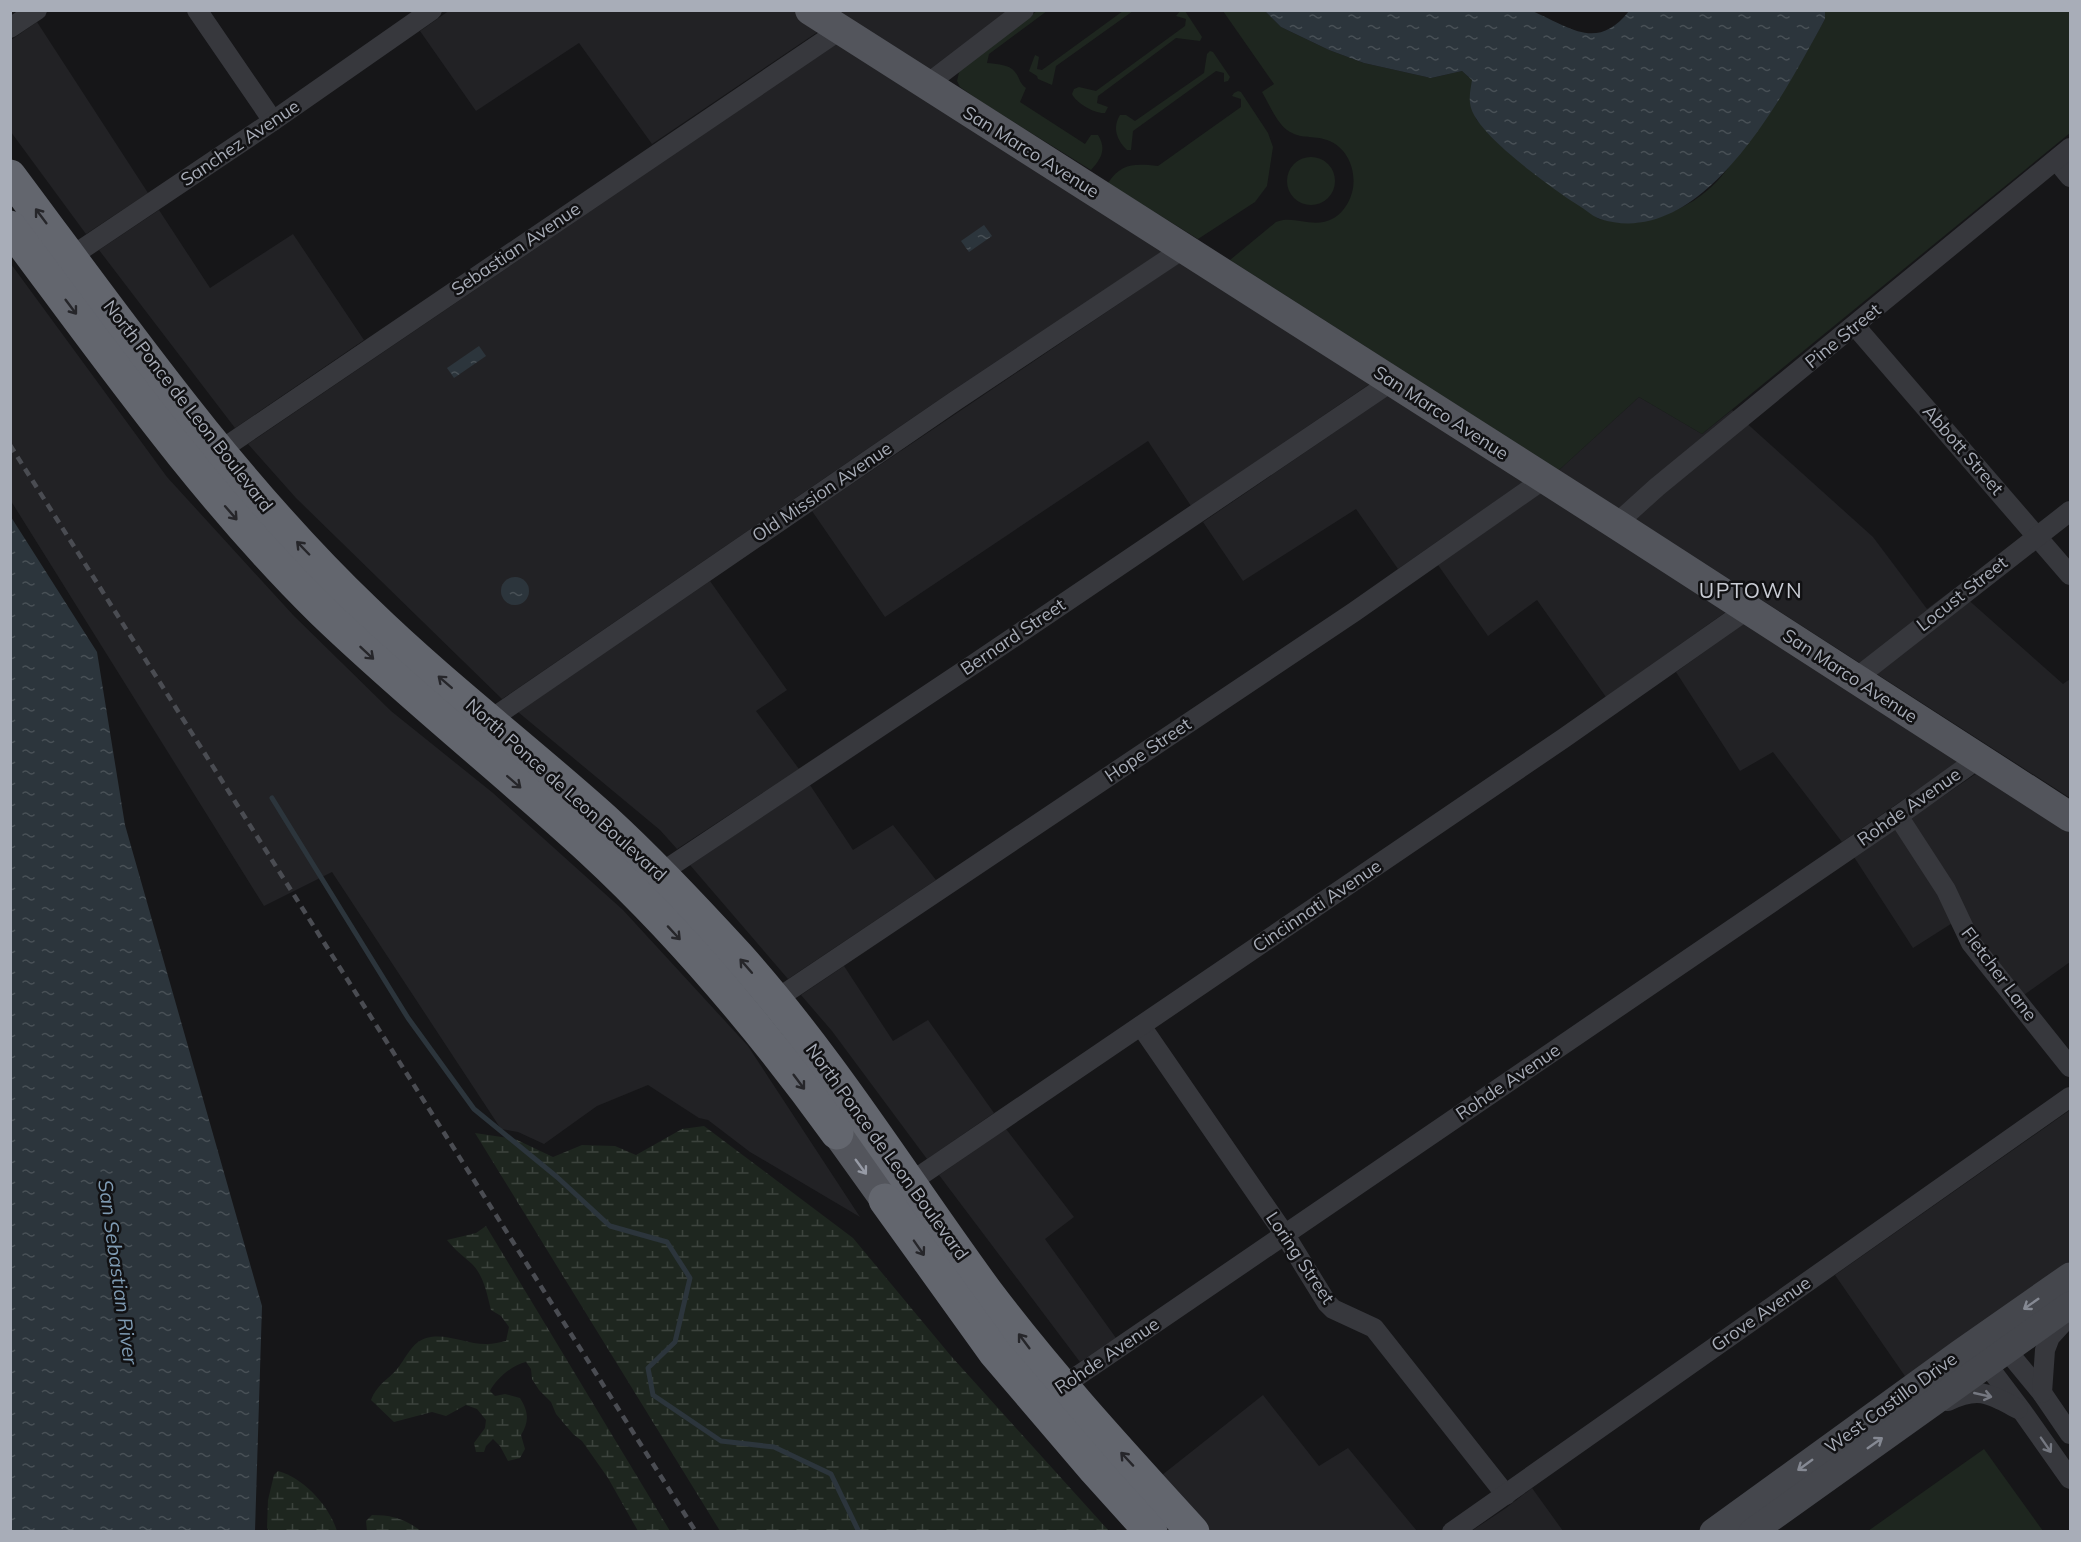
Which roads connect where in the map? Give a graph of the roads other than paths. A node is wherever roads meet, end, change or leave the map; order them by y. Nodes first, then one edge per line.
1 (37, 10) edge
2 (197, 10) edge
3 (432, 10) edge
4 (810, 10) edge
5 (1024, 10) edge
6 (10, 28) edge
7 (840, 30) junction
8 (926, 85) junction
9 (273, 121) junction
10 (2063, 154) edge
11 (10, 176) edge
12 (2070, 177) edge
13 (10, 227) edge
14 (1184, 249) junction
15 (58, 265) junction
16 (1855, 326) junction
17 (1391, 382) junction
18 (206, 460) junction
19 (1544, 479) junction
20 (2070, 511) edge
21 (1616, 524) junction
22 (2038, 536) junction
23 (2070, 575) edge
24 (1748, 609) junction
25 (1855, 679) junction
26 (489, 720) junction
27 (462, 738) junction
28 (1979, 758) junction
29 (1898, 816) junction
30 (2070, 817) edge
31 (660, 873) junction
32 (633, 891) junction
33 (776, 999) junction
34 (749, 1017) junction
35 (1141, 1026) junction
36 (2070, 1067) edge
37 (2070, 1097) edge
38 (837, 1133) joint
39 (898, 1191) junction
40 (1285, 1235) junction
41 (2070, 1276) edge
42 (2070, 1305) edge
43 (2070, 1315) edge
44 (1989, 1348) junction
45 (2042, 1393) junction
46 (1049, 1395) junction
47 (2022, 1411) junction
48 (1910, 1418) junction
49 (2070, 1434) edge
50 (2070, 1479) edge
51 (1506, 1495) junction
52 (1151, 1532) edge
53 (1193, 1532) edge
54 (1452, 1532) edge
55 (1713, 1532) edge
56 (1752, 1532) edge

1 - 6 street
2 - 9 street
3 - 9 street, Sanchez Avenue
4 - 7 main road, San Marco Avenue
5 - 8 street
7 - 8 main road, San Marco Avenue
7 - 18 street, Sebastian Avenue
8 - 14 main road, San Marco Avenue
9 - 15 street, Sanchez Avenue
10 - 12 street
10 - 16 street, Pine Street
15 -> 11 highway, North Ponce de Leon Boulevard
13 - 15 highway, North Ponce de Leon Boulevard
14 - 17 main road, San Marco Avenue
14 - 26 street, Old Mission Avenue
15 - 18 highway, North Ponce de Leon Boulevard
16 - 21 street, Pine Street
16 - 22 street, Abbott Street
17 - 19 main road, San Marco Avenue
17 - 31 street, Bernard Street
26 -> 18 highway, North Ponce de Leon Boulevard
18 -> 27 highway, North Ponce de Leon Boulevard
19 - 21 main road, San Marco Avenue
19 - 33 street, Hope Street
20 - 22 street, Locust Street
21 - 24 main road, San Marco Avenue
22 - 23 street, Abbott Street
22 - 25 street, Locust Street
24 - 25 main road, San Marco Avenue
24 - 35 street, Cincinnati Avenue
25 - 28 main road, San Marco Avenue
26 - 27 street, Old Mission Avenue
26 - 31 highway, North Ponce de Leon Boulevard
27 -> 32 highway, North Ponce de Leon Boulevard
28 - 29 street, Rohde Avenue
28 - 30 main road, San Marco Avenue
29 - 36 street, Fletcher Lane
29 - 40 street, Rohde Avenue
31 - 32 street, Bernard Street
33 -> 31 highway, North Ponce de Leon Boulevard
32 -> 34 highway, North Ponce de Leon Boulevard
33 - 34 street, Hope Street
33 - 39 highway, North Ponce de Leon Boulevard
34 -> 38 highway, North Ponce de Leon Boulevard
35 - 39 street, Cincinnati Avenue
35 - 40 street, Loring Street
37 - 51 street, Grove Avenue
38 -> 39 main road, North Ponce de Leon Boulevard
39 - 46 highway, North Ponce de Leon Boulevard
40 - 46 street, Rohde Avenue
40 - 51 street, Loring Street
41 -> 44 main road, West Castillo Drive
42 - 44 main road, West Castillo Drive
43 - 45 street
44 - 45 street
44 - 47 street
44 - 48 main road, West Castillo Drive
44 -> 55 main road, West Castillo Drive
45 - 49 street
46 - 52 highway, North Ponce de Leon Boulevard
53 -> 46 highway, North Ponce de Leon Boulevard
48 -> 47 street
47 -> 50 street
56 -> 48 main road, West Castillo Drive
51 - 54 street, Grove Avenue

